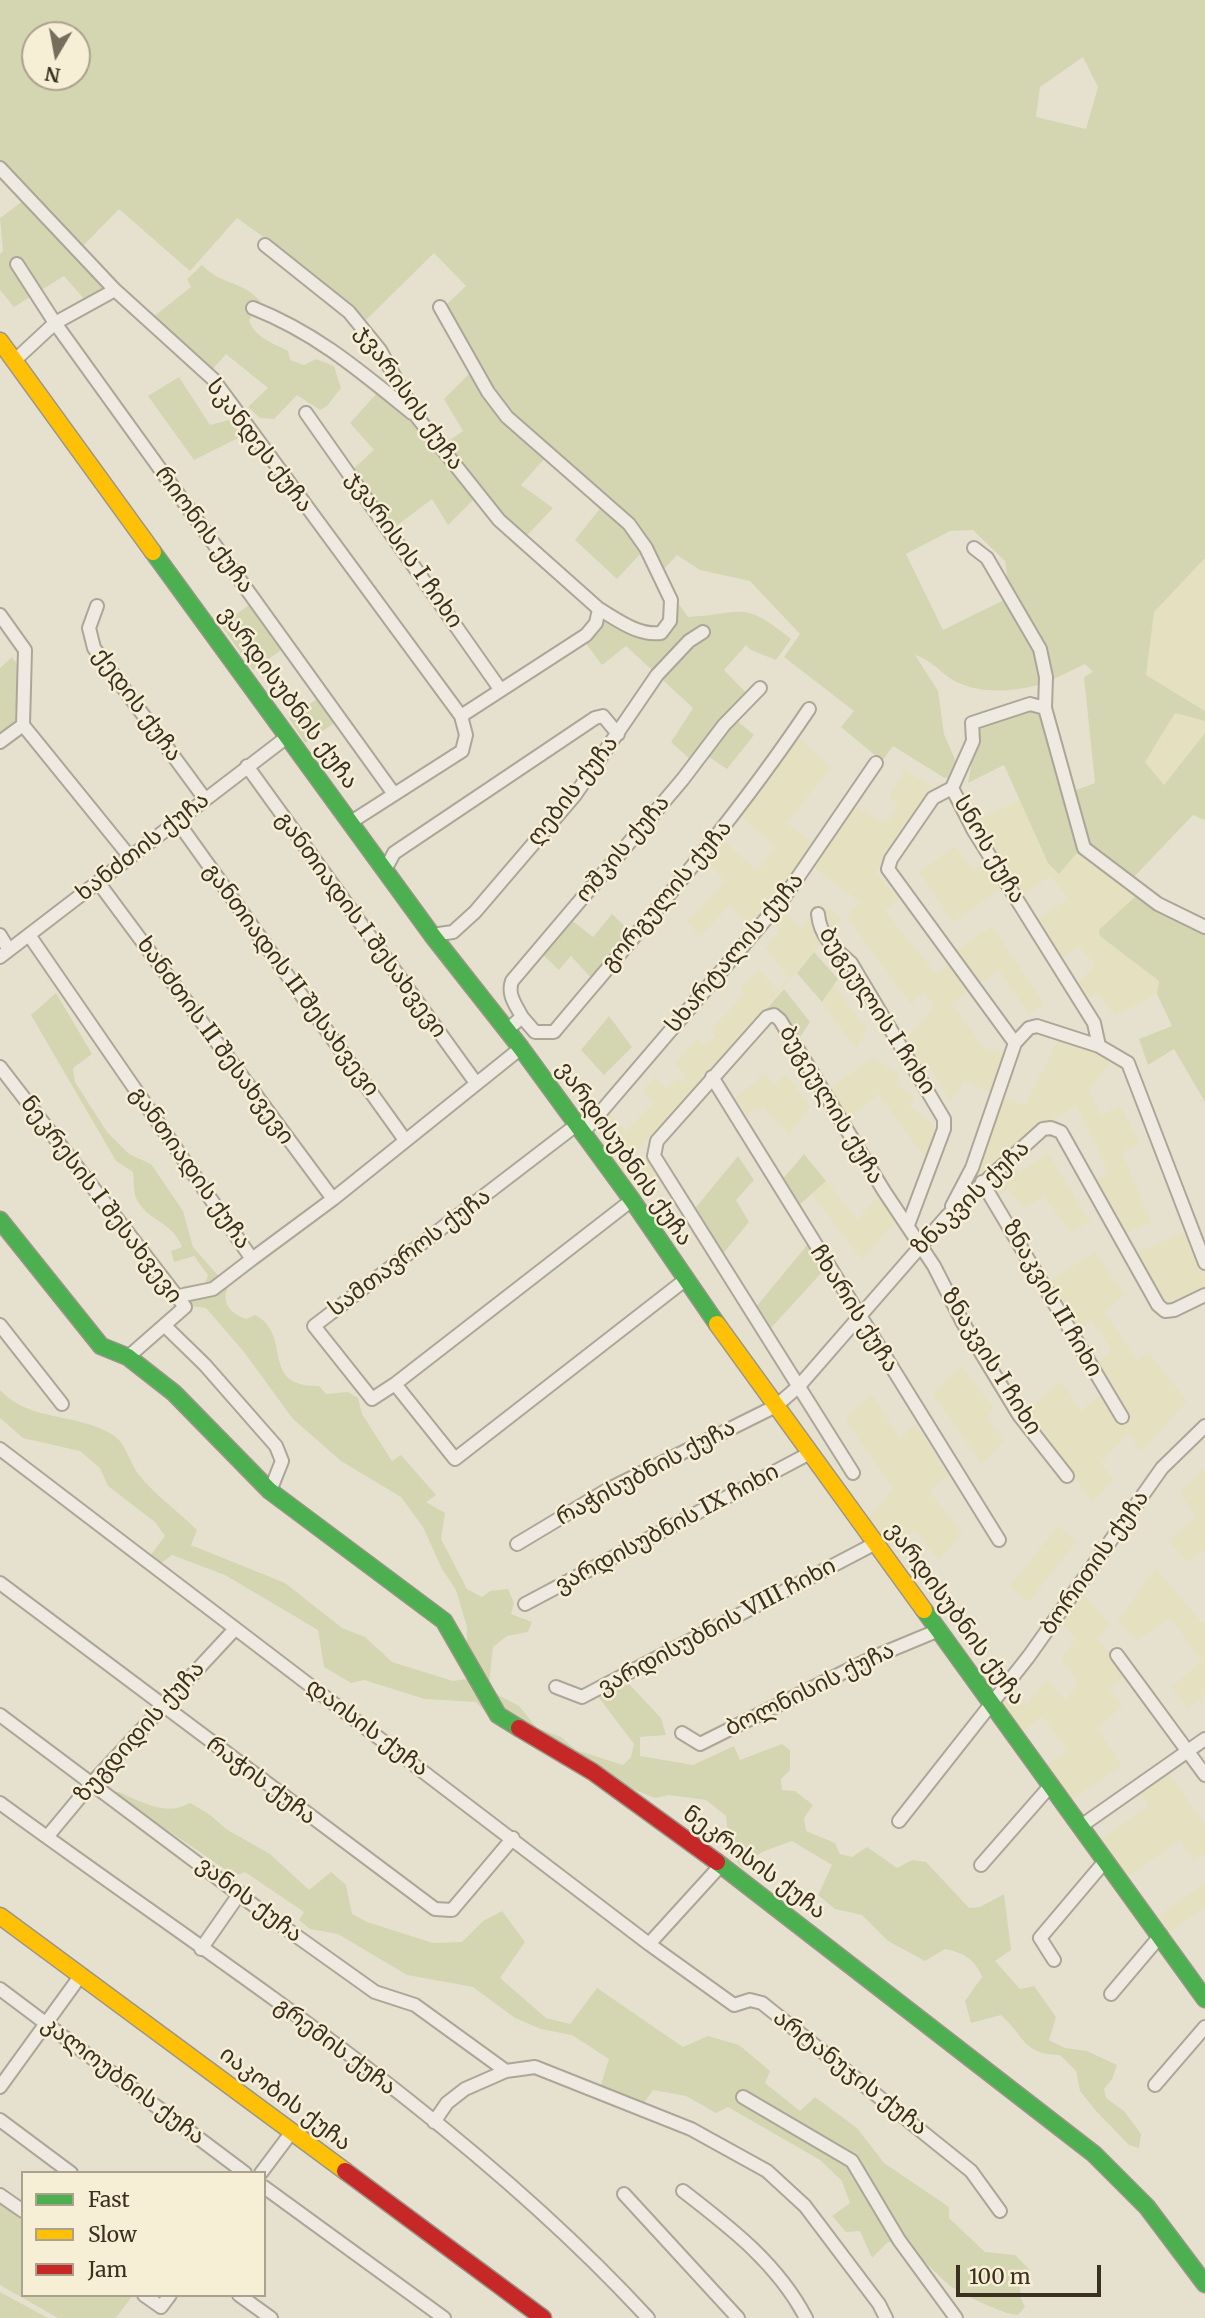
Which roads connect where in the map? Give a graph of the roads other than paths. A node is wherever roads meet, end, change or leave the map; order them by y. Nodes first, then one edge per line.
1 (0, 168) edge
2 (265, 245) dead end
3 (17, 264) dead end
4 (115, 290) junction
5 (440, 307) dead end
6 (253, 308) dead end
7 (55, 323) junction
8 (0, 341) edge
9 (14, 361) junction
10 (306, 413) dead end
11 (417, 417) junction
12 (974, 548) dead end
13 (97, 606) dead end
14 (598, 609) junction
15 (0, 615) edge
16 (703, 632) dead end
17 (760, 688) dead end
18 (500, 689) junction
19 (1045, 708) junction
20 (809, 709) dead end
21 (461, 716) junction
22 (23, 725) junction
23 (618, 734) junction
24 (287, 737) junction
25 (0, 742) edge
26 (876, 763) dead end
27 (247, 766) junction
28 (952, 788) junction
29 (394, 794) junction
30 (205, 799) junction
31 (177, 821) junction
32 (351, 822) junction
33 (130, 857) junction
34 (385, 870) junction
35 (98, 882) junction
36 (818, 915) dead end
37 (1205, 927) edge
38 (0, 935) edge
39 (29, 935) junction
40 (432, 936) junction
41 (5, 954) edge
42 (523, 1017) junction
43 (507, 1030) junction
44 (1015, 1043) junction
45 (1099, 1046) junction
46 (522, 1048) junction
47 (0, 1067) edge
48 (712, 1077) junction
49 (475, 1083) junction
50 (578, 1130) junction
51 (405, 1140) junction
52 (982, 1182) junction
53 (333, 1199) junction
54 (632, 1200) junction
55 (947, 1216) junction
56 (0, 1220) edge
57 (908, 1225) junction
58 (920, 1245) junction
59 (252, 1259) junction
60 (1205, 1263) edge
61 (685, 1280) junction
62 (179, 1296) junction
63 (1205, 1296) edge
64 (858, 1316) junction
65 (0, 1325) edge
66 (165, 1326) junction
67 (128, 1357) junction
68 (395, 1384) junction
69 (799, 1386) junction
70 (62, 1404) dead end
71 (776, 1406) junction
72 (1122, 1417) dead end
73 (1205, 1426) edge
74 (0, 1449) edge
75 (810, 1453) junction
76 (853, 1472) dead end
77 (1067, 1476) dead end
78 (270, 1491) junction
79 (999, 1540) dead end
80 (876, 1543) junction
81 (517, 1544) dead end
82 (0, 1583) edge
83 (525, 1604) dead end
84 (235, 1629) junction
85 (939, 1630) junction
86 (1117, 1655) dead end
87 (556, 1687) dead end
88 (992, 1705) junction
89 (162, 1707) junction
90 (0, 1715) edge
91 (682, 1733) dead end
92 (1205, 1739) edge
93 (1187, 1751) junction
94 (1205, 1775) edge
95 (91, 1784) junction
96 (1051, 1785) junction
97 (0, 1803) edge
98 (899, 1821) dead end
99 (1081, 1826) junction
100 (47, 1838) junction
101 (513, 1838) junction
102 (1106, 1860) junction
103 (721, 1865) junction
104 (981, 1865) dead end
105 (240, 1893) junction
106 (0, 1916) edge
107 (1161, 1935) junction
108 (649, 1944) junction
109 (201, 1949) junction
110 (1054, 1960) dead end
111 (81, 1975) junction
112 (1200, 1980) edge
113 (0, 1989) edge
114 (1111, 1994) dead end
115 (1205, 1999) edge
116 (46, 2023) junction
117 (1205, 2027) edge
118 (506, 2071) junction
119 (1155, 2085) dead end
120 (0, 2087) edge
121 (743, 2097) dead end
122 (0, 2120) edge
123 (434, 2122) junction
124 (291, 2133) junction
125 (68, 2171) edge
126 (242, 2171) edge
127 (262, 2171) edge
128 (266, 2188) edge
129 (683, 2191) dead end
130 (624, 2194) dead end
131 (0, 2195) edge
132 (21, 2210) edge
133 (1000, 2211) dead end
134 (1204, 2281) edge
135 (146, 2297) edge
136 (169, 2297) edge
137 (241, 2297) edge
138 (162, 2313) edge
139 (265, 2316) edge
140 (539, 2317) edge
141 (444, 2318) edge
142 (648, 2318) edge
143 (738, 2318) edge
144 (806, 2318) edge
145 (886, 2318) edge
146 (956, 2318) edge

1 - 4 street, სკანდეს ქუჩა
2 - 11 street, ჯვარისის ქუჩა
3 - 7 street, რიონის ქუჩა
4 - 7 street
4 - 21 street, სკანდეს ქუჩა
5 - 14 street, ჯვარისის ქუჩა
6 - 11 street
7 - 9 street
7 - 29 street, რიონის ქუჩა
8 - 9 street, ვარდისუბნის ქუჩა
9 - 24 street, ვარდისუბნის ქუჩა
10 - 18 street, ჯვარისის I ჩიხი
11 - 14 street, ჯვარისის ქუჩა
12 - 19 street
13 - 30 street, ქედის ქუჩა
14 - 18 street
15 - 22 street
16 - 23 street, ღების ქუჩა
17 - 42 street, ოშკის ქუჩა
18 - 21 street
19 - 28 street
19 - 37 street
20 - 42 street, გორგულის ქუჩა
21 - 29 street
22 - 25 street
22 - 33 street
23 - 34 street
23 - 40 street, ღების ქუჩა
24 - 27 street, ხანძთის ქუჩა
24 - 32 street, ვარდისუბნის ქუჩა
26 - 50 street, სხარტალის ქუჩა
27 - 30 street, ხანძთის ქუჩა
27 - 49 street, განთიადის I შესახვევი
28 - 44 street, სნოს ქუჩა
28 - 45 street, სნოს ქუჩა
29 - 32 street
30 - 31 street, ხანძთის ქუჩა
31 - 33 street, ხანძთის ქუჩა
31 - 51 street, განთიადის II შესახვევი
32 - 34 street, ვარდისუბნის ქუჩა
33 - 35 street, ხანძთის ქუჩა
34 - 40 street, ვარდისუბნის ქუჩა
35 - 39 street, ხანძთის ქუჩა
35 - 53 street, ხანძთის II შესახვევი
36 - 57 street, ბუგეულის I ჩიხი
38 - 41 street
39 - 41 street, ხანძთის ქუჩა
39 - 59 street, განთიადის ქუჩა
40 - 43 street, ვარდისუბნის ქუჩა
42 - 43 street
43 - 46 street, ვარდისუბნის ქუჩა
44 - 45 street
44 - 55 street
45 - 60 street
46 - 49 street, განთიადის ქუჩა
46 - 50 street, ვარდისუბნის ქუჩა
47 - 62 street, ნეკრესის I შესახვევი
48 - 57 street, ბუგეულის ქუჩა
48 - 64 street, ჩხარის ქუჩა
48 - 69 street, ბუგეულის ქუჩა
49 - 51 street, განთიადის ქუჩა
50 - 54 street, ვარდისუბნის ქუჩა
50 - 68 street, სამთავროს ქუჩა
51 - 53 street, განთიადის ქუჩა
52 - 55 street, ზნაკვის ქუჩა
52 - 63 street, ზნაკვის ქუჩა
52 - 72 street, ზნაკვის II ჩიხი
53 - 59 street, განთიადის ქუჩა
54 - 61 street, ვარდისუბნის ქუჩა
54 - 68 street
55 - 58 street, ზნაკვის ქუჩა
56 - 67 street, ნეკრისის ქუჩა
57 - 58 street, ბუგეულის ქუჩა
58 - 64 street, ზნაკვის ქუჩა
58 - 77 street, ზნაკვის I ჩიხი
59 - 62 street
61 - 68 street
61 - 71 street, ვარდისუბნის ქუჩა
62 - 66 street, ნეკრესის I შესახვევი
64 - 69 street, ზნაკვის ქუჩა
64 - 79 street, ჩხარის ქუჩა
65 - 70 street
66 - 67 street, ნეკრესის I შესახვევი
66 - 78 street
67 - 78 street, ნეკრისის ქუჩა
69 - 71 street, ზნაკვის ქუჩა
69 - 76 street, ბუგეულის ქუჩა
71 - 75 street, ვარდისუბნის ქუჩა
71 - 81 street, რაჭისუბნის ქუჩა
73 - 88 street, ბორითის ქუჩა
74 - 84 street, დაისის ქუჩა
75 - 80 street, ვარდისუბნის ქუჩა
75 - 83 street, ვარდისუბნის IX ჩიხი
78 - 103 street, ნეკრისის ქუჩა
80 - 85 street, ვარდისუბნის ქუჩა
80 - 87 street, ვარდისუბნის VIII ჩიხი
82 - 89 street, რაჭის ქუჩა
84 - 89 street, ზუგდიდის ქუჩა
84 - 101 street, დაისის ქუჩა
85 - 88 street, ვარდისუბნის ქუჩა
85 - 91 street, ბოლნისის ქუჩა
86 - 93 street
88 - 96 street, ვარდისუბნის ქუჩა
88 - 98 street, ბორითის ქუჩა
89 - 95 street, ზუგდიდის ქუჩა
89 - 101 street, რაჭის ქუჩა
90 - 95 street, ვანის ქუჩა
92 - 93 street
93 - 94 street
93 - 99 street
95 - 100 street, ზუგდიდის ქუჩა
95 - 105 street, ვანის ქუჩა
96 - 99 street, ვარდისუბნის ქუჩა
96 - 104 street
97 - 100 street, გრემის ქუჩა
99 - 102 street, ვარდისუბნის ქუჩა
100 - 109 street, გრემის ქუჩა
101 - 108 street, დაისის ქუჩა
102 - 107 street, ვარდისუბნის ქუჩა
102 - 110 street
103 - 108 street
103 - 134 street, ნეკრისის ქუჩა
105 - 109 street
105 - 118 street, ვანის ქუჩა
106 - 111 street, იაკობის ქუჩა
107 - 112 street, ვარდისუბნის ქუჩა
107 - 114 street
108 - 133 street, არტანუჯის ქუჩა
109 - 123 street, გრემის ქუჩა
111 - 116 street
111 - 124 street, იაკობის ქუჩა
112 - 115 street, ვარდისუბნის ქუჩა
113 - 116 street, კალოუბნის ქუჩა
116 - 120 street
116 - 126 street, კალოუბნის ქუჩა
117 - 119 street
118 - 123 street
118 - 145 street
121 - 146 street
122 - 125 street
123 - 142 street, გრემის ქუჩა
124 - 127 street
124 - 140 street, იაკობის ქუჩა
128 - 141 street
129 - 144 street
130 - 143 street
131 - 132 street
135 - 138 street
136 - 138 street
137 - 139 street

